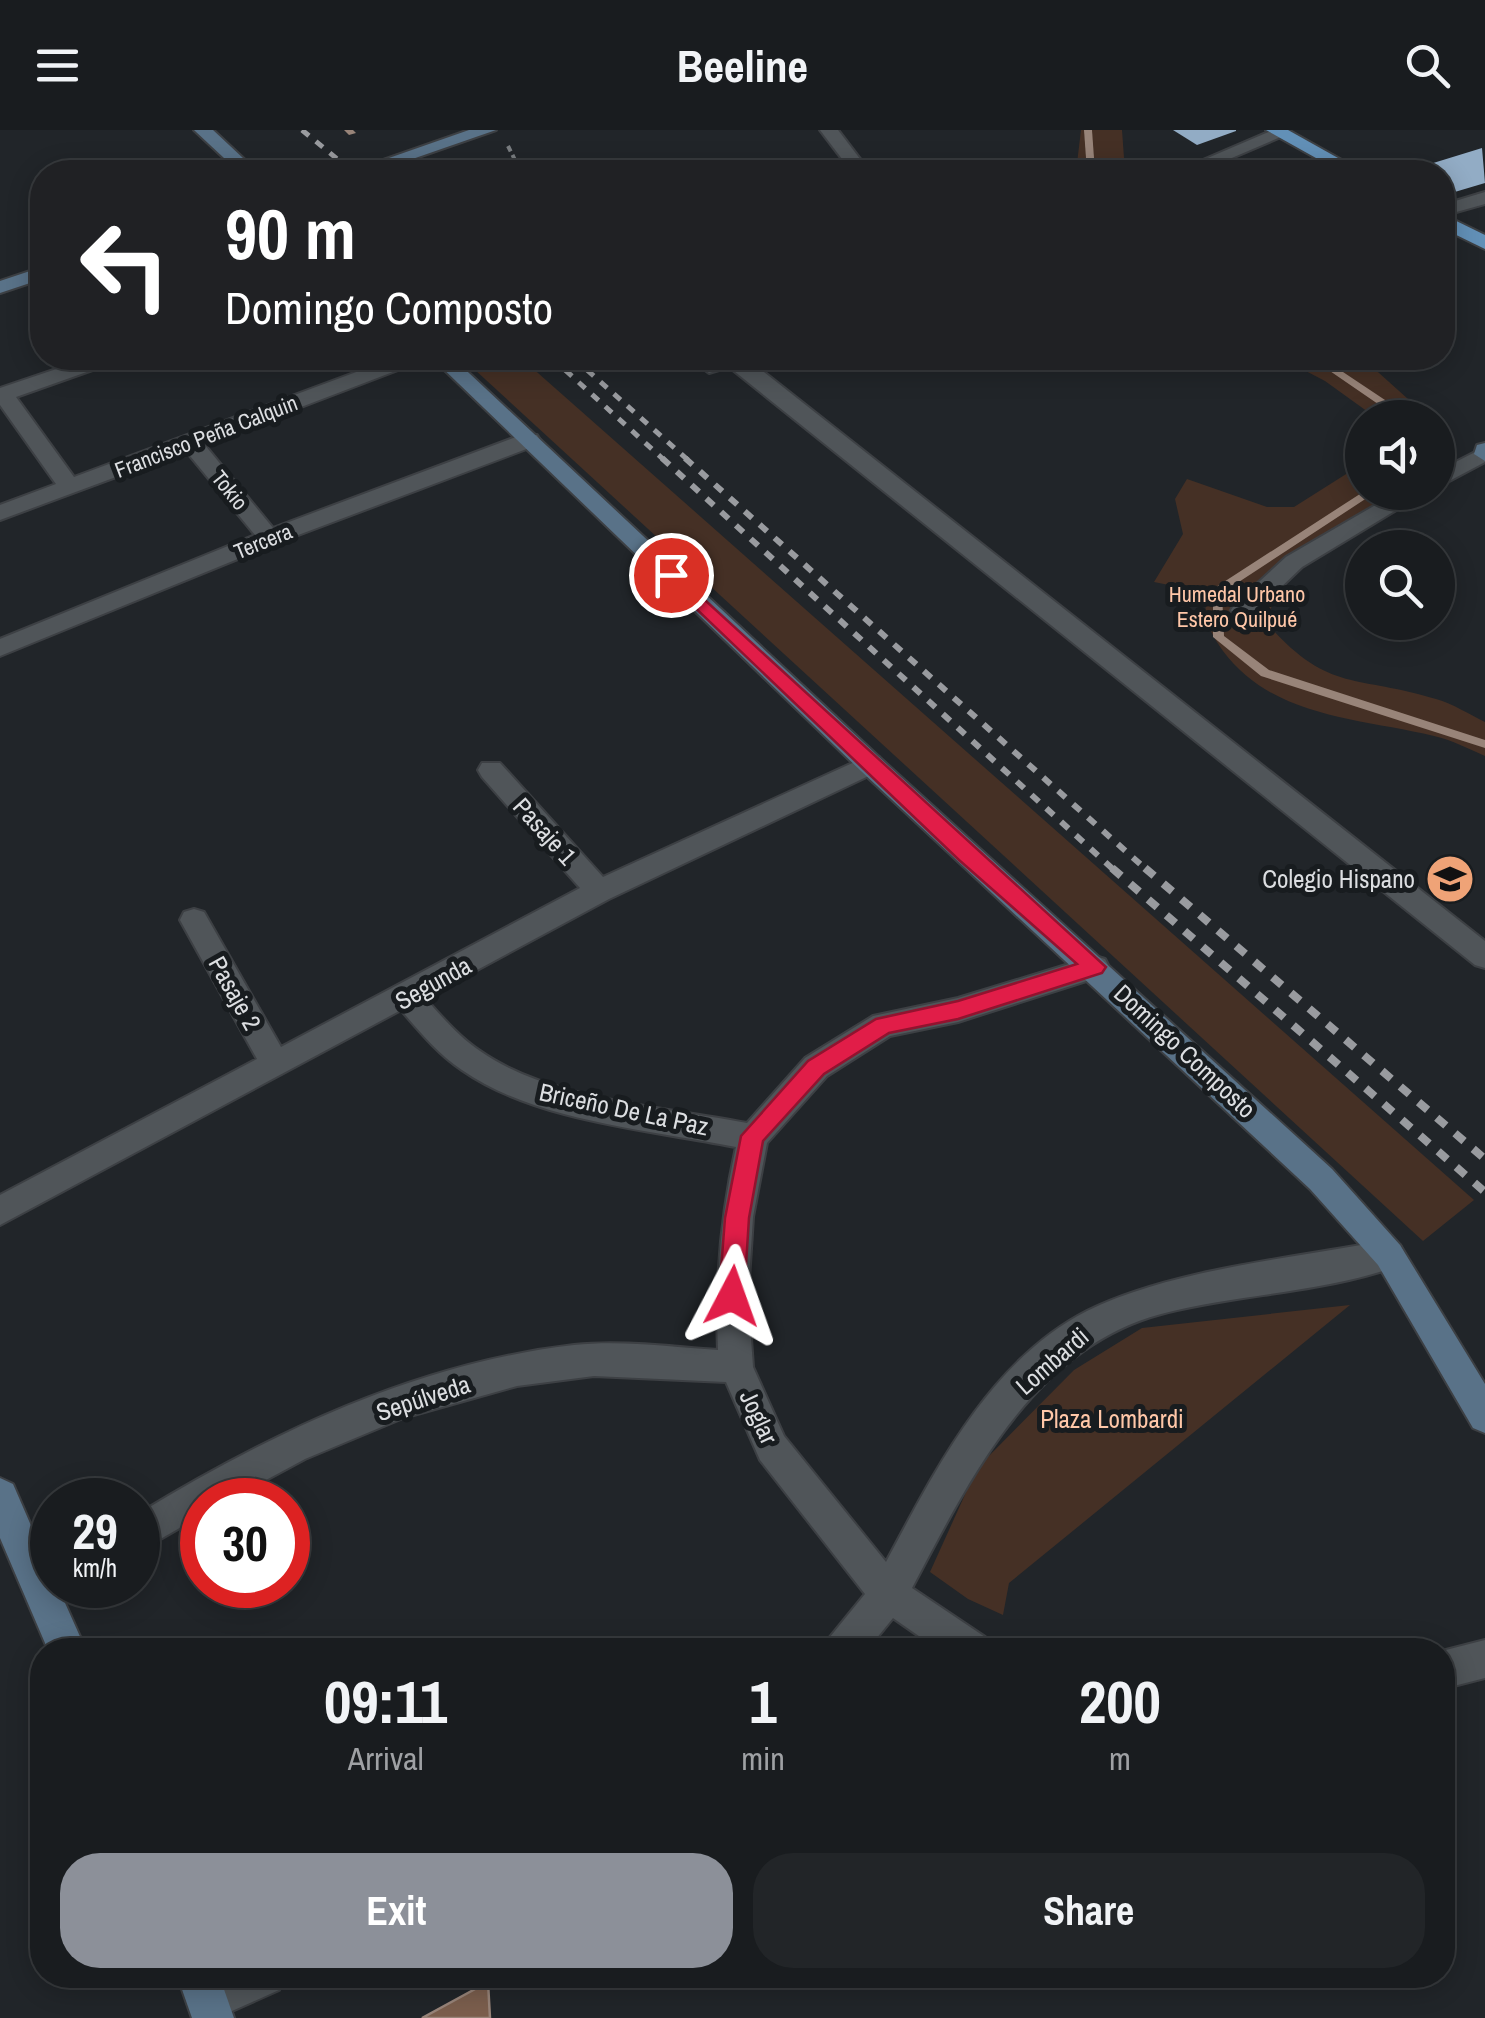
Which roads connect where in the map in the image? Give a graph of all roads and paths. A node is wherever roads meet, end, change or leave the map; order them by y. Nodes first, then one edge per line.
1 (204, 130) edge
2 (487, 130) edge
3 (829, 130) edge
4 (1278, 132) edge
5 (505, 140) dead end
6 (236, 160) edge
7 (395, 160) edge
8 (515, 160) edge
9 (852, 160) edge
10 (1212, 160) edge
11 (1331, 160) edge
12 (1485, 198) edge
13 (1455, 207) edge
14 (1455, 227) edge
15 (1485, 243) edge
16 (30, 278) edge
17 (0, 287) edge
18 (73, 370) edge
19 (380, 370) edge
20 (455, 370) edge
21 (732, 370) edge
22 (1, 395) edge
23 (528, 440) junction
24 (191, 442) junction
25 (1485, 452) edge
26 (1455, 470) edge
27 (70, 487) junction
28 (1384, 510) edge
29 (0, 513) edge
30 (270, 538) junction
31 (1243, 610) dead end
32 (0, 648) edge
33 (870, 764) junction
34 (491, 770) dead end
35 (600, 892) junction
36 (194, 920) dead end
37 (1485, 957) edge
38 (1095, 967) junction
39 (407, 997) junction
40 (276, 1066) junction
41 (752, 1136) junction
42 (0, 1211) edge
43 (1389, 1255) junction
44 (736, 1367) junction
45 (1485, 1416) edge
46 (0, 1496) edge
47 (160, 1520) edge
48 (30, 1553) edge
49 (889, 1594) junction
50 (55, 1608) edge
51 (63, 1638) edge
52 (853, 1638) edge
53 (954, 1638) edge
54 (1485, 1659) edge
55 (1455, 1667) edge
56 (232, 1988) edge
57 (207, 1998) edge

1 - 6 main road
2 - 7 main road
3 - 9 street
4 - 10 street
4 - 11 main road
5 - 8 path
12 - 13 street
14 - 15 main road
16 - 17 main road
18 - 22 street
19 - 24 street, Francisco Peña Calquin
20 - 23 main road, Domingo Composto
21 - 37 street
22 - 27 street
23 - 30 street, Tercera
23 - 33 main road, Domingo Composto
24 - 27 street, Francisco Peña Calquin
24 - 30 street, Tokio
25 - 26 street
27 - 29 street, Francisco Peña Calquin
28 - 31 street
30 - 32 street, Tercera
33 - 35 street, Segunda
33 - 38 main road, Domingo Composto
34 - 35 street, Pasaje 1
35 - 39 street, Segunda
36 - 40 street, Pasaje 2
38 - 41 street
38 - 43 main road, Domingo Composto
39 - 40 street, Segunda
39 - 41 street, Briceño De La Paz
40 - 42 street, Segunda
41 - 44 street, Joglar
43 - 45 main road, Domingo Composto
43 - 49 street, Lombardi
44 - 47 street, Sepúlveda
44 - 49 street, Joglar
46 - 48 main road
49 - 52 street, Lombardi
49 - 53 street, Joglar
50 - 51 main road
54 - 55 street
56 - 57 street

